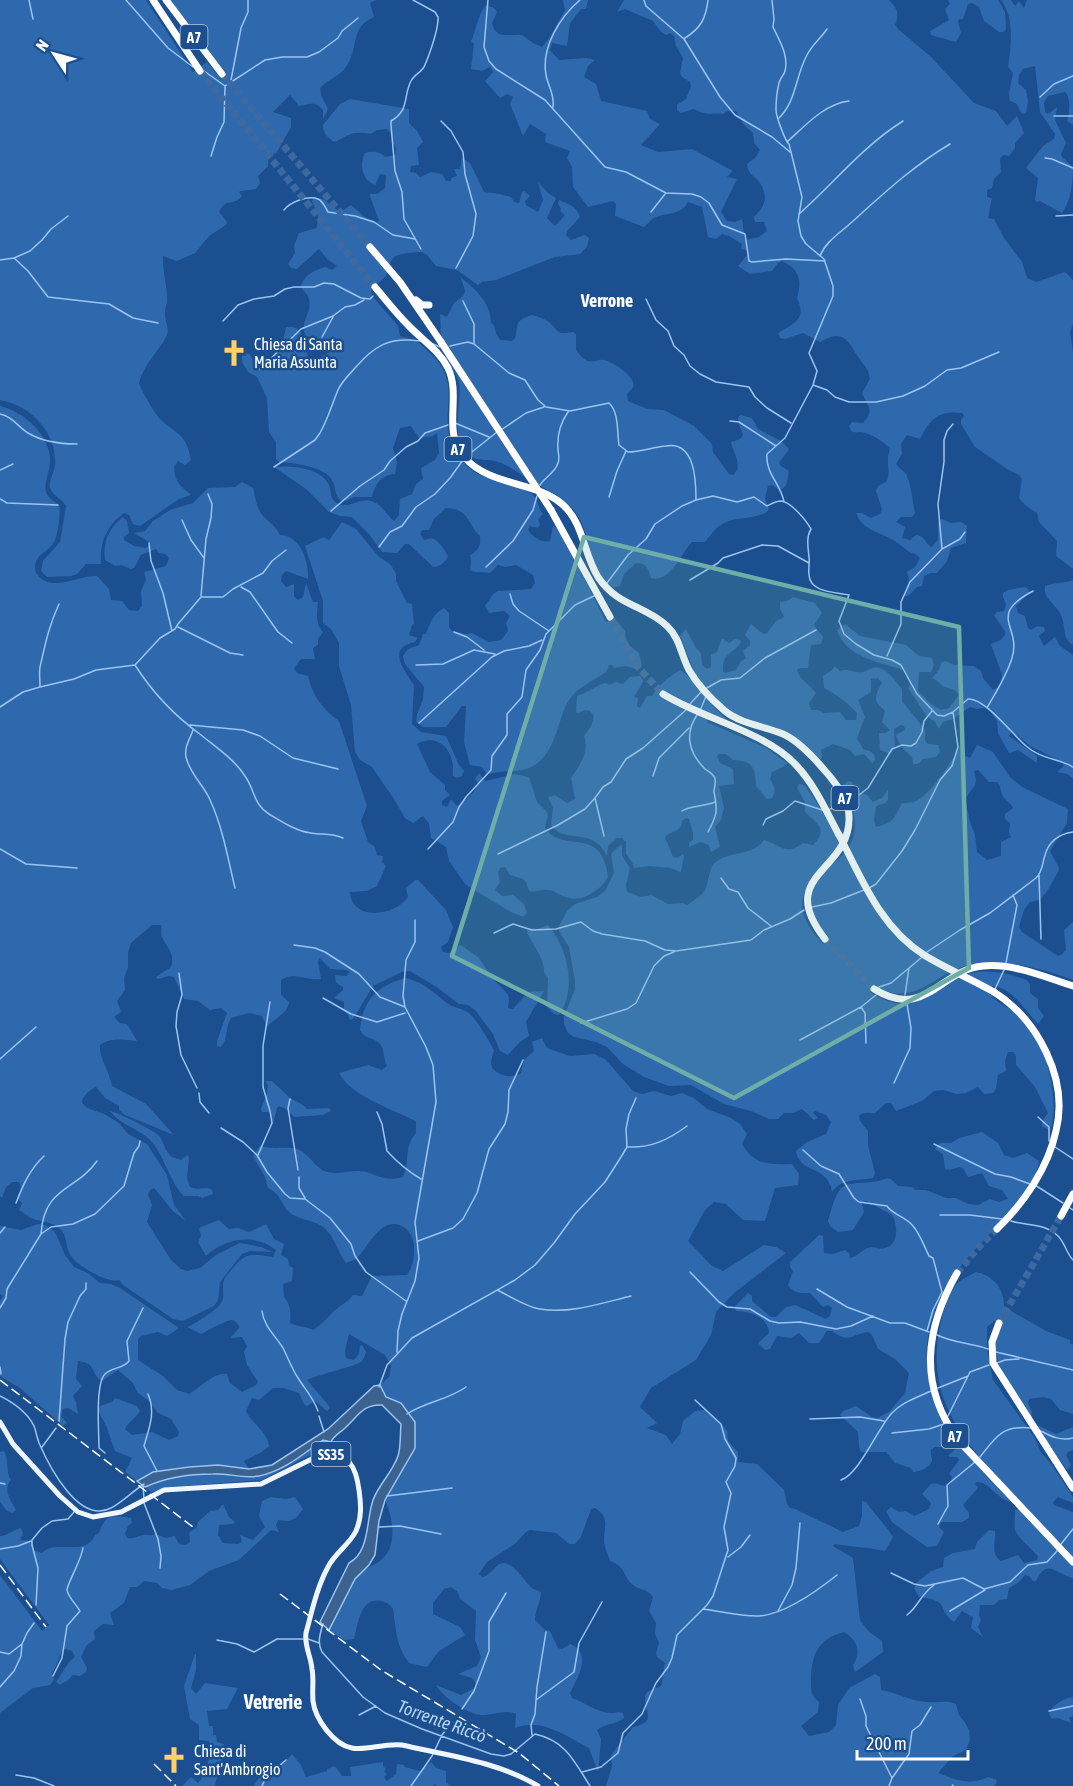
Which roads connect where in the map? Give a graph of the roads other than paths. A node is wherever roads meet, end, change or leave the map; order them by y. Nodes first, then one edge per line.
1 (153, 0) edge
2 (166, 0) edge
3 (200, 71) tunnel mouth
4 (222, 74) tunnel mouth
5 (370, 247) tunnel mouth
6 (393, 273) junction
7 (375, 287) tunnel mouth
8 (429, 305) dead end
9 (434, 326) dead end
10 (441, 342) junction
11 (589, 570) junction
12 (610, 617) tunnel mouth
13 (663, 694) tunnel mouth
14 (825, 939) tunnel mouth
15 (1073, 986) edge
16 (874, 989) tunnel mouth
17 (1073, 1194) edge
18 (1061, 1216) tunnel mouth
19 (997, 1229) tunnel mouth
20 (957, 1273) tunnel mouth
21 (999, 1323) tunnel mouth
22 (0, 1422) edge
23 (1073, 1488) edge
24 (1073, 1562) edge
25 (538, 1786) edge

1 - 3 highway, A7
2 - 4 highway, A7
5 - 6 highway, A7
6 - 8 highway
6 - 10 highway, A7
7 - 11 highway, A7
9 - 10 highway
10 - 11 highway, A7, bridge
11 - 12 highway, A7
11 - 14 highway, A7
13 - 19 highway, A7, bridge
15 - 16 highway
17 - 18 highway
20 - 24 highway, A7
21 - 23 highway
22 - 25 main road, SS35

